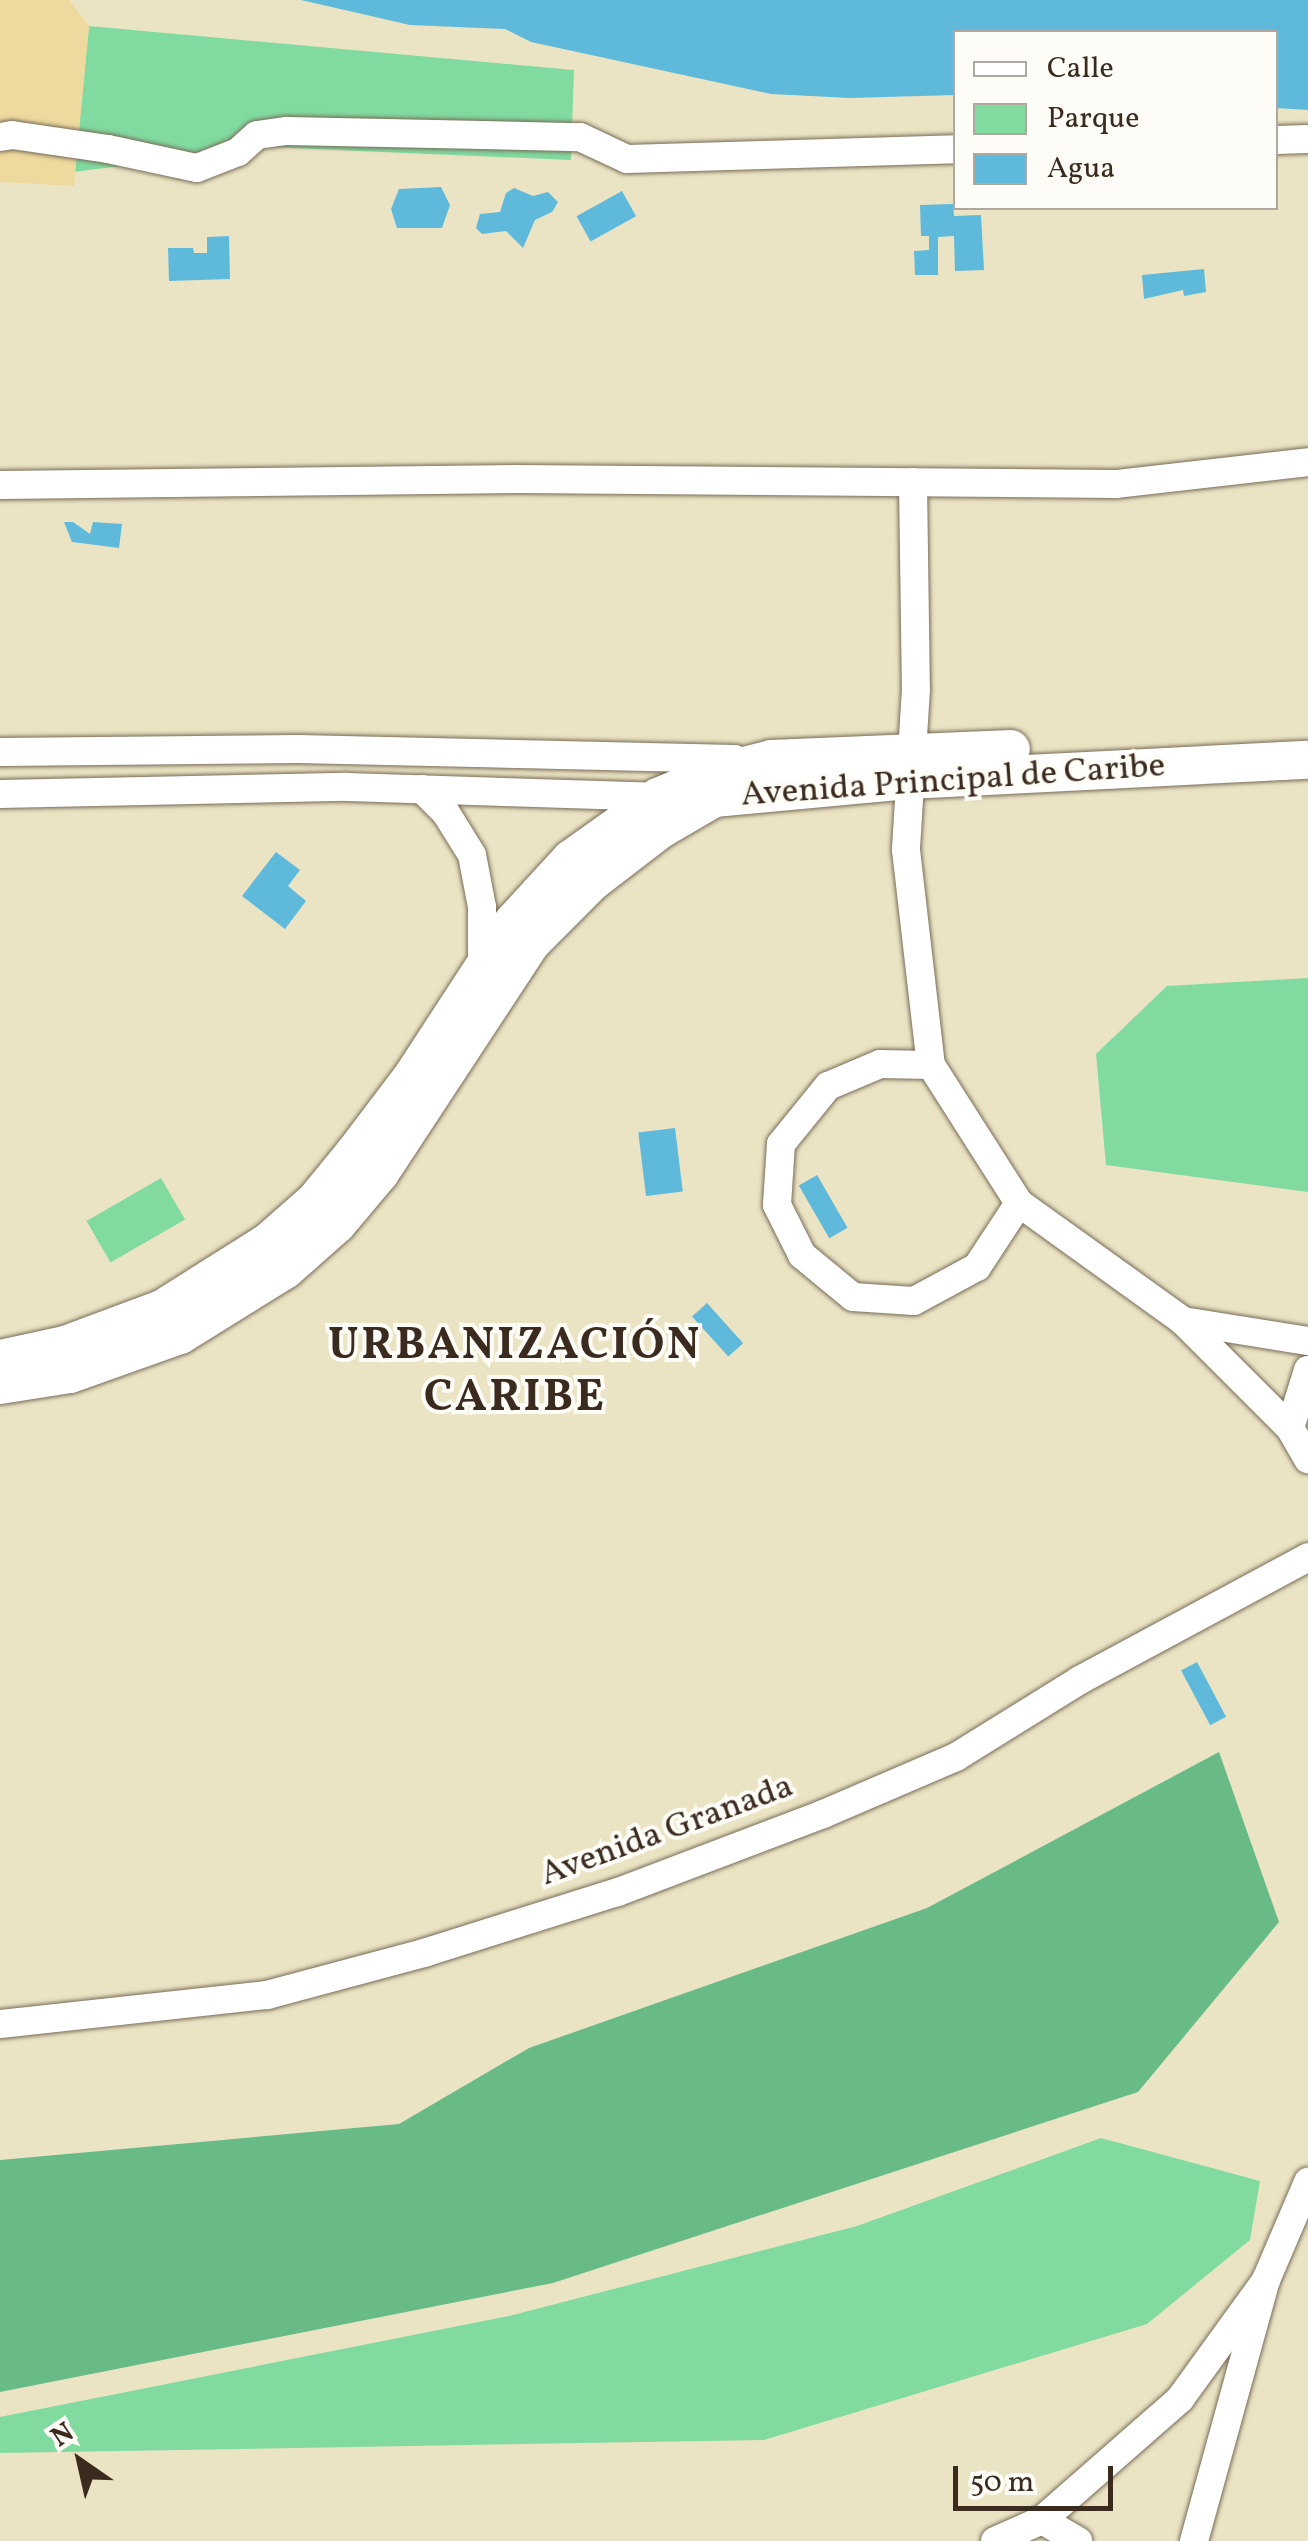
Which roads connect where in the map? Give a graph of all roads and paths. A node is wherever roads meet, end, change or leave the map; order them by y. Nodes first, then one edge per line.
1 (0, 137) edge
2 (1308, 139) edge
3 (1278, 140) edge
4 (953, 150) edge
5 (1308, 462) edge
6 (913, 482) junction
7 (0, 484) edge
8 (1308, 736) edge
9 (0, 752) edge
10 (772, 759) junction
11 (1308, 760) edge
12 (909, 766) junction
13 (422, 789) junction
14 (0, 794) edge
15 (658, 796) junction
16 (714, 798) junction
17 (482, 969) junction
18 (931, 1066) junction
19 (1019, 1203) junction
20 (1182, 1321) junction
21 (1308, 1341) edge
22 (0, 1359) edge
23 (1308, 1370) edge
24 (0, 1384) edge
25 (1290, 1428) junction
26 (1308, 1459) edge
27 (1308, 1557) edge
28 (0, 2024) edge
29 (1308, 2182) edge
30 (1266, 2280) junction
31 (1042, 2520) junction
32 (995, 2541) edge
33 (1078, 2541) edge
34 (1194, 2541) edge

1 - 4 street
2 - 3 street
5 - 6 street
6 - 7 street
6 - 12 street
8 - 12 main road, Avenida Principal de Caribe
9 - 10 street
10 - 12 main road, Avenida Principal de Caribe
10 - 15 main road, Avenida Principal de Caribe
11 - 12 main road, Avenida Principal de Caribe
12 - 16 main road, Avenida Principal de Caribe
12 - 18 street
13 - 14 street
13 - 15 street
13 - 17 street
15 - 16 street
15 - 17 main road, Avenida Principal de Caribe
16 - 24 main road, Avenida Principal de Caribe
17 - 22 main road, Avenida Principal de Caribe
18 - 19 street
18 - 19 street
19 - 20 street
20 - 21 street
20 - 25 street
23 - 25 street
25 - 26 street
27 - 28 street, Avenida Granada
29 - 30 street
30 - 31 street
30 - 34 street
31 - 32 street
31 - 33 street

